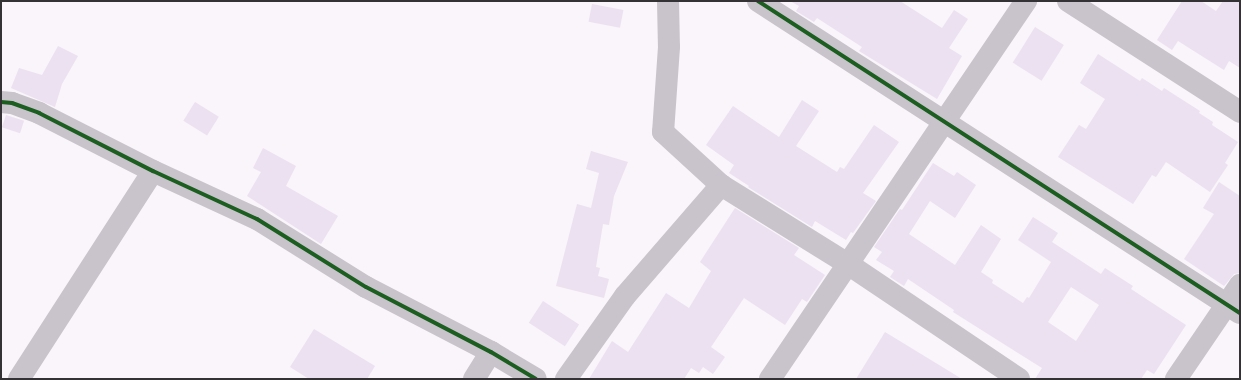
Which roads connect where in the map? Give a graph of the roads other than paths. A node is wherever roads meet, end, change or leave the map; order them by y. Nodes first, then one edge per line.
1 (668, 1) edge
2 (758, 1) edge
3 (1026, 1) edge
4 (1068, 1) edge
5 (1, 102) edge
6 (1240, 112) edge
7 (944, 122) junction
8 (153, 171) junction
9 (721, 185) junction
10 (848, 264) junction
11 (1240, 285) edge
12 (1234, 309) edge
13 (491, 352) junction
14 (18, 379) edge
15 (474, 379) edge
16 (536, 379) edge
17 (566, 379) edge
18 (770, 379) edge
19 (1019, 379) edge
20 (1176, 379) edge

1 - 9 street
2 - 7 street
3 - 7 street
4 - 6 street
5 - 8 street
7 - 10 street
7 - 12 street
8 - 13 street
8 - 14 street
9 - 10 street
9 - 17 street
10 - 18 street
10 - 19 street
11 - 12 street
12 - 20 street
13 - 15 street
13 - 16 street

